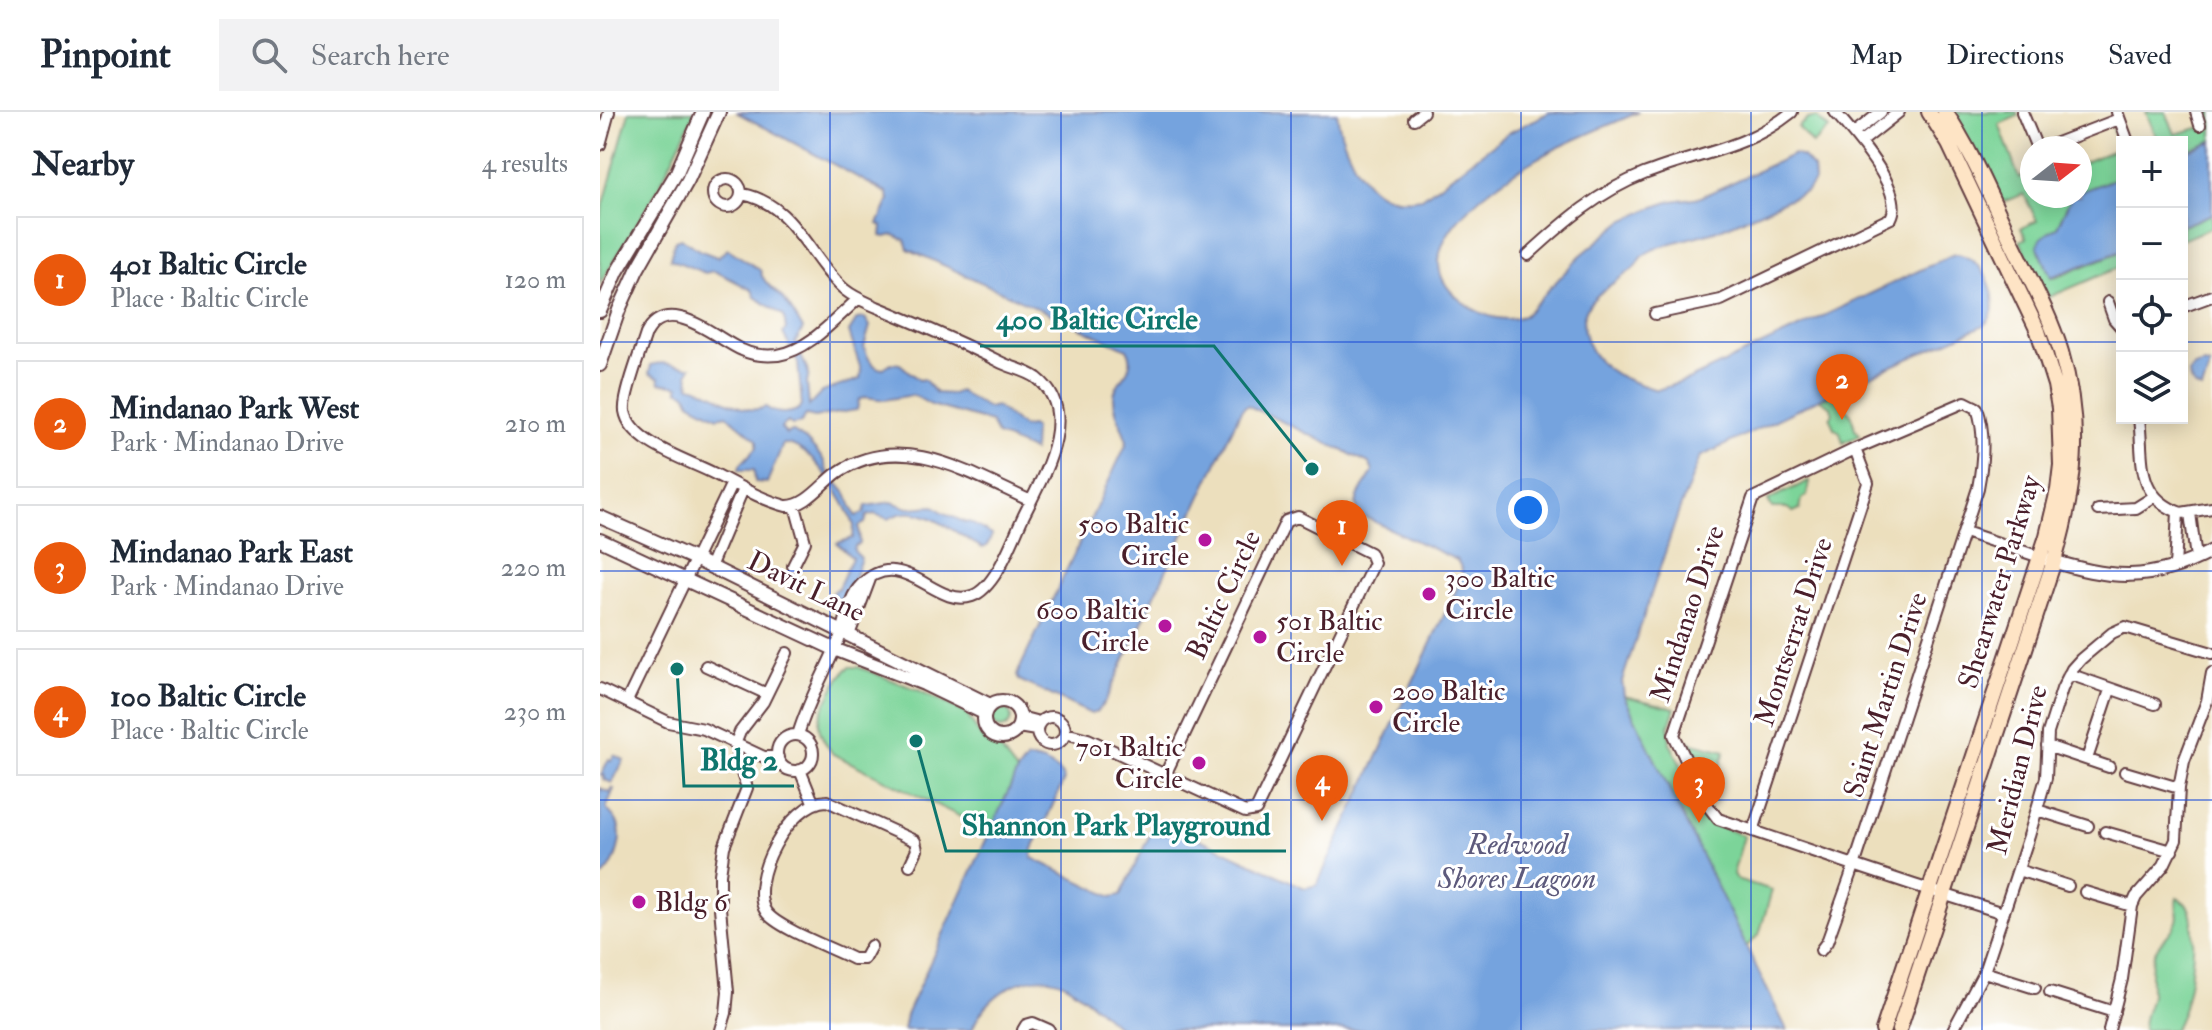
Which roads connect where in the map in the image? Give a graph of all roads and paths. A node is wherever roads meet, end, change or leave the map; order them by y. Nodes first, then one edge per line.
1 (609, 112) edge
2 (703, 112) edge
3 (719, 112) edge
4 (1792, 112) edge
5 (1835, 112) edge
6 (1881, 112) edge
7 (1899, 112) edge
8 (1929, 112) edge
9 (1945, 112) edge
10 (2022, 112) edge
11 (2196, 112) edge
12 (2118, 115) edge
13 (2200, 125) dead end
14 (2032, 136) edge
15 (2071, 136) edge
16 (2126, 136) edge
17 (1857, 138) junction
18 (600, 145) edge
19 (742, 194) dead end
20 (1528, 255) dead end
21 (2212, 296) edge
22 (858, 299) junction
23 (2108, 302) dead end
24 (2188, 305) edge
25 (600, 311) edge
26 (1655, 314) dead end
27 (2116, 321) edge
28 (600, 365) edge
29 (1971, 403) joint
30 (2139, 424) edge
31 (1855, 449) junction
32 (731, 485) junction
33 (743, 489) junction
34 (2155, 496) junction
35 (1031, 501) junction
36 (795, 506) junction
37 (2212, 508) edge
38 (2098, 510) dead end
39 (2178, 512) junction
40 (2190, 513) junction
41 (600, 517) edge
42 (1965, 532) junction
43 (600, 540) edge
44 (2212, 551) edge
45 (2196, 558) junction
46 (695, 559) junction
47 (2047, 559) junction
48 (793, 566) dead end
49 (710, 567) junction
50 (2175, 567) junction
51 (685, 580) junction
52 (846, 633) junction
53 (834, 649) junction
54 (787, 653) dead end
55 (2212, 653) edge
56 (706, 666) dead end
57 (2212, 673) edge
58 (2069, 674) junction
59 (600, 689) edge
60 (2110, 690) junction
61 (767, 694) junction
62 (627, 701) junction
63 (2155, 704) dead end
64 (987, 709) junction
65 (1019, 722) junction
66 (1038, 726) junction
67 (1065, 733) junction
68 (798, 735) junction
69 (736, 742) junction
70 (2047, 746) junction
71 (778, 757) junction
72 (2087, 759) junction
73 (2109, 767) dead end
74 (800, 770) junction
75 (2125, 772) dead end
76 (1165, 775) junction
77 (2179, 788) junction
78 (813, 802) junction
79 (2037, 810) junction
80 (2088, 826) dead end
81 (1753, 831) junction
82 (2105, 832) dead end
83 (2172, 851) junction
84 (910, 865) dead end
85 (1854, 865) junction
86 (2018, 870) junction
87 (2068, 886) dead end
88 (1936, 892) junction
89 (2085, 892) dead end
90 (2132, 906) junction
91 (2003, 913) junction
92 (871, 946) dead end
93 (1821, 950) dead end
94 (1984, 972) junction
95 (2035, 988) dead end
96 (2050, 992) dead end
97 (2114, 1012) junction
98 (1957, 1029) edge
99 (721, 1030) edge
100 (1023, 1030) edge
101 (1049, 1030) edge
102 (1883, 1030) edge
103 (1899, 1030) edge
104 (2109, 1030) edge

1 - 18 street
2 - 25 street
3 - 28 street
4 - 20 street
5 - 17 street
6 - 17 street
7 - 17 street
8 - 47 main road, Shearwater Parkway
9 - 47 main road, Shearwater Parkway
10 - 14 street
11 - 13 street
12 - 15 street
12 - 16 street
17 - 26 street
19 - 22 street
21 - 24 street
22 - 32 street
22 - 35 street
23 - 27 street
29 - 31 street, Mindanao Drive
29 - 42 street, Saint Martin Drive
30 - 34 street
31 - 81 street, Montserrat Drive
31 - 81 street, Mindanao Drive
32 - 33 street
32 - 46 street
33 - 36 street
33 - 49 street
34 - 38 street
34 - 39 street
35 - 36 street
35 - 52 street
36 - 48 street
37 - 40 street
39 - 40 street
39 - 50 street
40 - 45 street
41 - 46 street, Davit Lane
42 - 47 street
42 - 85 street, Saint Martin Drive
43 - 51 street, Davit Lane
44 - 45 street
45 - 50 street
46 - 49 street, Davit Lane
46 - 51 street
47 - 50 street
47 - 88 main road, Shearwater Parkway
49 - 52 street, Davit Lane
51 - 53 street, Davit Lane
51 - 62 street
52 - 53 street
52 - 64 street, Davit Lane
53 - 64 street, Davit Lane
53 - 68 street
54 - 61 street
55 - 58 street, Meridian Drive
56 - 61 street
57 - 77 street
58 - 60 street
58 - 70 street, Meridian Drive
59 - 62 street
60 - 63 street
60 - 72 street
61 - 69 street
62 - 69 street
64 - 65 street
64 - 65 street
65 - 66 street
66 - 67 street
66 - 67 street
67 - 76 street
68 - 71 street
68 - 74 street
69 - 71 street
69 - 99 street
70 - 72 street
70 - 79 street, Meridian Drive
71 - 74 street
72 - 73 street
74 - 78 street
75 - 77 street
76 - 76 street, Baltic Circle
77 - 83 street
78 - 84 street
78 - 92 street
79 - 80 street
79 - 86 street, Meridian Drive
81 - 85 street, Mindanao Drive
82 - 83 street
83 - 90 street
85 - 88 street, Mindanao Drive
85 - 93 street, Saint Martin Drive
86 - 87 street
86 - 91 street, Meridian Drive
88 - 91 street, Mindanao Drive
88 - 102 main road, Shearwater Parkway
88 - 103 main road, Shearwater Parkway
89 - 90 street
90 - 97 street
91 - 94 street, Meridian Drive
94 - 95 street
94 - 98 street, Meridian Drive
96 - 97 street
97 - 104 street
100 - 101 street

